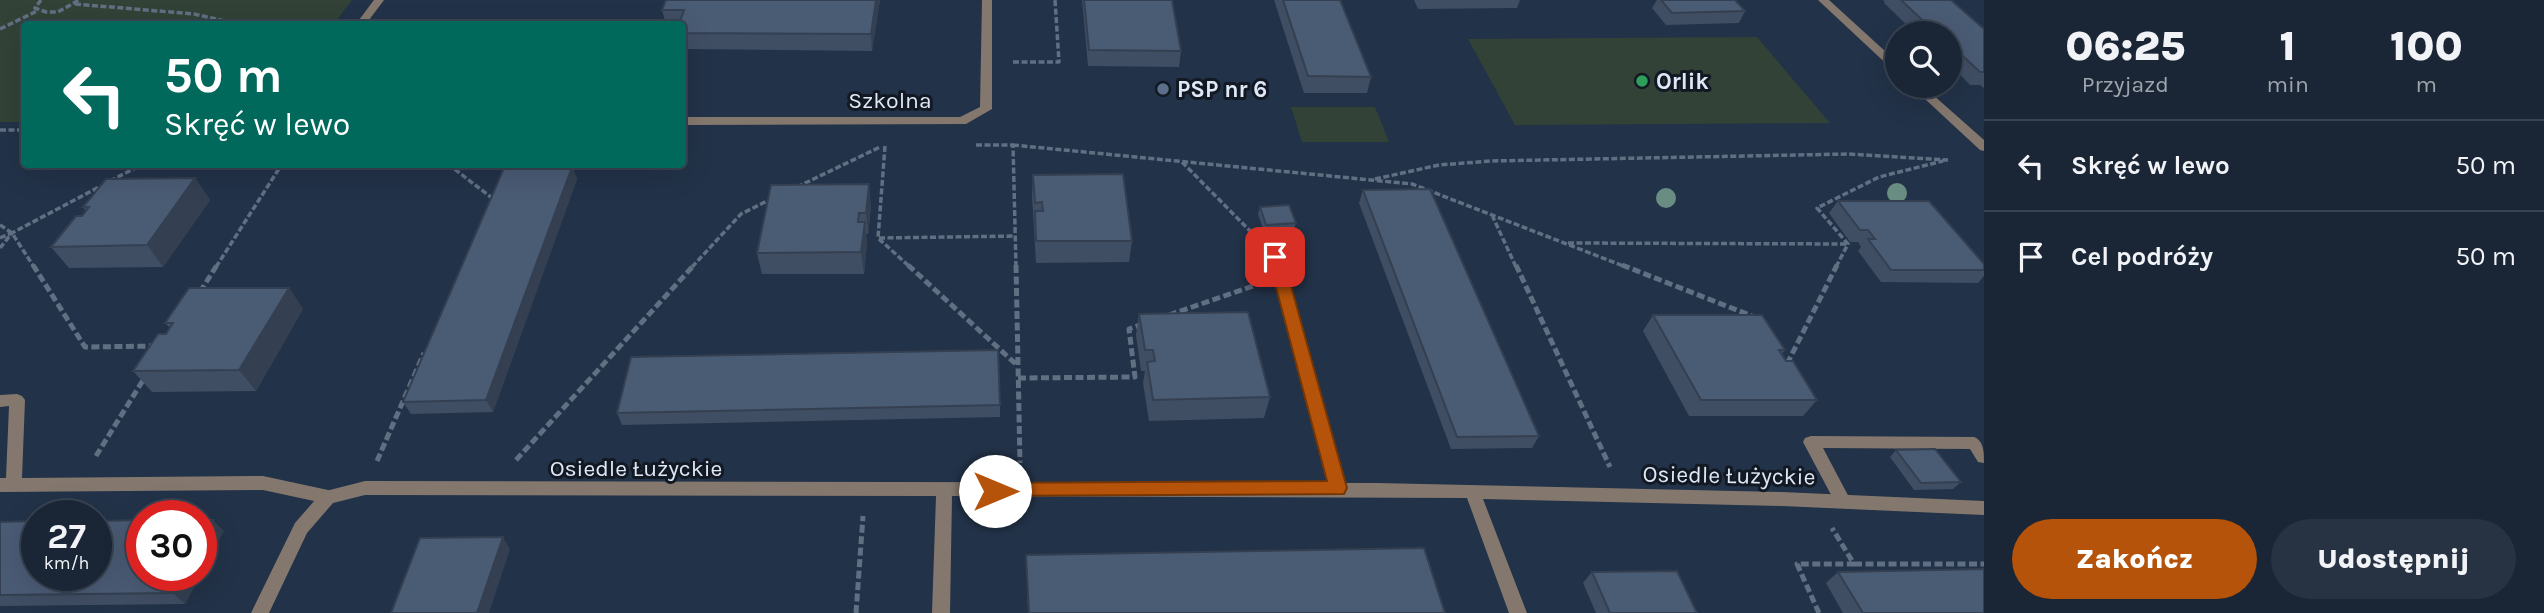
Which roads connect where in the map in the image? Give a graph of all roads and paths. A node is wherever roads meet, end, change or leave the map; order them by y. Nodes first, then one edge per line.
1 (41, 0) edge
2 (379, 0) edge
3 (987, 0) edge
4 (1823, 0) edge
5 (77, 2) edge
6 (37, 11) junction
7 (225, 21) edge
8 (363, 21) edge
9 (0, 29) edge
10 (1885, 57) edge
11 (1931, 98) edge
12 (686, 121) edge
13 (0, 130) edge
14 (21, 130) edge
15 (1981, 142) edge
16 (885, 145) junction
17 (899, 145) dead end
18 (964, 145) dead end
19 (1013, 145) junction
20 (1962, 158) dead end
21 (1948, 160) junction
22 (1182, 161) junction
23 (134, 168) edge
24 (279, 168) edge
25 (453, 168) edge
26 (1370, 180) junction
27 (501, 190) edge
28 (789, 191) edge
29 (777, 197) edge
30 (492, 198) junction
31 (487, 211) edge
32 (1491, 215) junction
33 (0, 225) edge
34 (12, 233) junction
35 (1015, 236) junction
36 (0, 238) edge
37 (878, 238) junction
38 (1564, 243) junction
39 (1848, 244) junction
40 (0, 248) edge
41 (1275, 257) joint
42 (1281, 276) junction
43 (195, 300) edge
44 (1167, 316) edge
45 (1141, 324) edge
46 (1758, 327) edge
47 (426, 350) edge
48 (158, 357) edge
49 (1779, 358) edge
50 (1018, 366) junction
51 (151, 368) edge
52 (1018, 378) junction
53 (0, 401) edge
54 (1984, 457) edge
55 (78, 483) junction
56 (7, 485) edge
57 (365, 488) junction
58 (1338, 488) junction
59 (490, 489) junction
60 (1020, 490) junction
61 (864, 491) junction
62 (944, 491) junction
63 (1473, 493) junction
64 (1623, 496) junction
65 (328, 497) junction
66 (1815, 499) junction
67 (1843, 501) junction
68 (1984, 508) edge
69 (1854, 564) junction
70 (1984, 564) edge
71 (260, 613) edge
72 (856, 613) edge
73 (941, 613) edge
74 (1518, 613) edge
75 (1819, 613) edge

1 - 6 path
2 - 8 street
3 - 12 street, Szkolna
4 - 10 street
5 - 6 path
5 - 7 path
6 - 9 path
11 - 15 street
13 - 14 path
16 - 17 path
16 - 28 path
16 - 37 path
18 - 19 path
19 - 22 path
19 - 35 path
20 - 21 path
21 - 26 path
21 - 39 path
22 - 26 path
22 - 41 path
23 - 34 path
24 - 43 path
25 - 30 path
26 - 32 path
27 - 30 path
29 - 59 path
30 - 31 path
32 - 38 path
32 - 64 path
33 - 34 path
34 - 36 path
34 - 40 path
34 - 48 path
35 - 37 path
35 - 50 path
37 - 50 path
38 - 39 path
38 - 46 path
39 - 49 path
41 - 42 street
42 - 44 path
42 - 58 street
45 - 52 path
47 - 57 path
50 - 52 path
51 - 55 path
52 - 60 path
53 - 56 street
54 - 67 street
55 - 56 street, Osiedle Łużyckie
55 - 65 street, Osiedle Łużyckie
57 - 59 street, Osiedle Łużyckie
57 - 65 street, Osiedle Łużyckie
58 - 60 street, Osiedle Łużyckie
58 - 63 street, Osiedle Łużyckie
59 - 61 street, Osiedle Łużyckie
60 - 62 street, Osiedle Łużyckie
61 - 62 street, Osiedle Łużyckie
61 - 72 path
62 - 73 street
63 - 64 street, Osiedle Łużyckie
63 - 74 street
64 - 66 street, Osiedle Łużyckie
65 - 71 street
66 - 67 street, Osiedle Łużyckie
66 - 69 path
67 - 68 street, Osiedle Łużyckie
69 - 70 path
69 - 75 path

